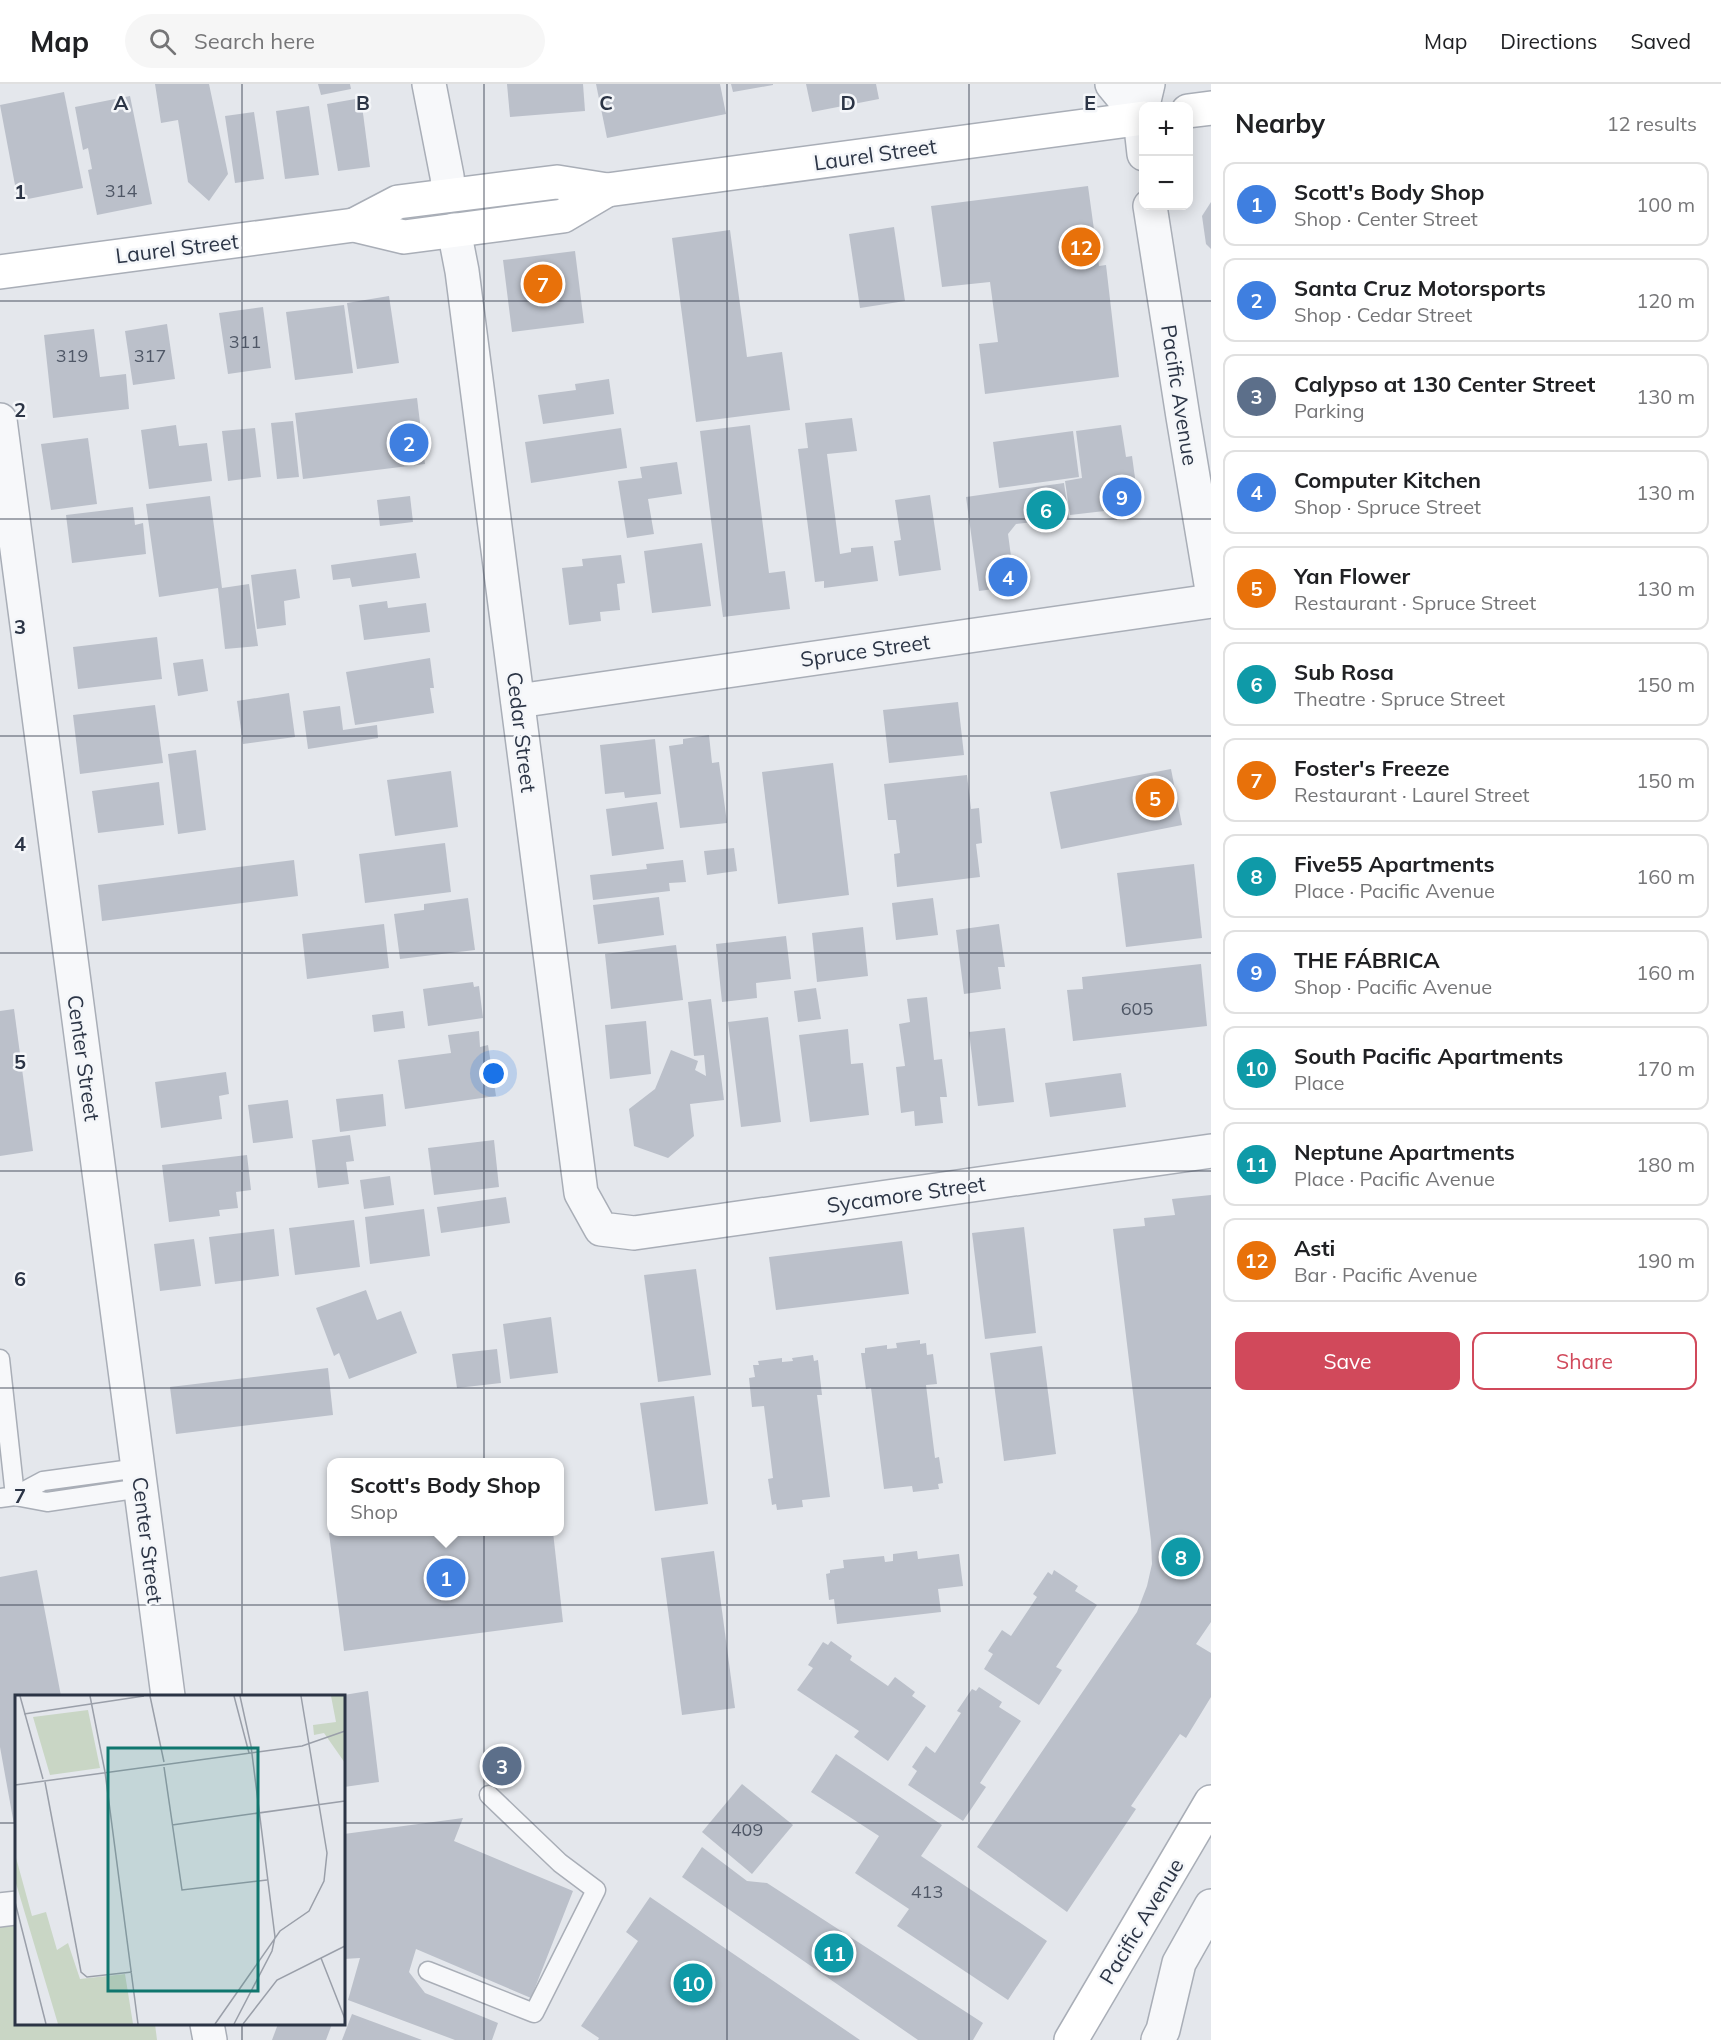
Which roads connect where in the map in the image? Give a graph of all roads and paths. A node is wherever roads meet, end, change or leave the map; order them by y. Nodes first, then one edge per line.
1 (429, 84) edge
2 (1112, 84) edge
3 (1148, 84) edge
4 (1145, 102) edge
5 (1211, 108) edge
6 (1193, 110) edge
7 (1139, 115) edge
8 (1139, 118) edge
9 (607, 190) junction
10 (449, 195) junction
11 (1151, 210) edge
12 (354, 225) junction
13 (454, 230) junction
14 (0, 272) edge
15 (0, 420) edge
16 (1211, 584) edge
17 (1211, 601) edge
18 (518, 701) junction
19 (1211, 1151) edge
20 (601, 1229) joint
21 (0, 1359) edge
22 (140, 1478) junction
23 (8, 1497) edge
24 (168, 1695) edge
25 (489, 1795) dead end
26 (1211, 1803) edge
27 (1211, 1906) edge
28 (15, 1908) edge
29 (0, 1910) edge
30 (428, 1971) dead end
31 (207, 2025) edge
32 (210, 2040) edge
33 (1071, 2040) edge
34 (1158, 2040) edge

1 - 10 street
2 - 7 street
3 - 4 street
5 - 6 main road
8 - 9 main road, Laurel Street
9 - 10 main road, Laurel Street
9 - 13 main road, Laurel Street
10 - 12 main road, Laurel Street
11 - 16 street, Pacific Avenue
12 - 13 main road, Laurel Street
12 - 14 main road, Laurel Street
13 - 18 street, Cedar Street
15 - 22 street, Center Street
17 - 18 street, Spruce Street
18 - 20 street, Cedar Street
19 - 20 street, Sycamore Street
21 - 23 lane
22 - 23 lane
22 - 24 street, Center Street
25 - 30 lane
26 - 33 main road, Pacific Avenue
27 - 34 street
28 - 29 street
31 - 32 street

